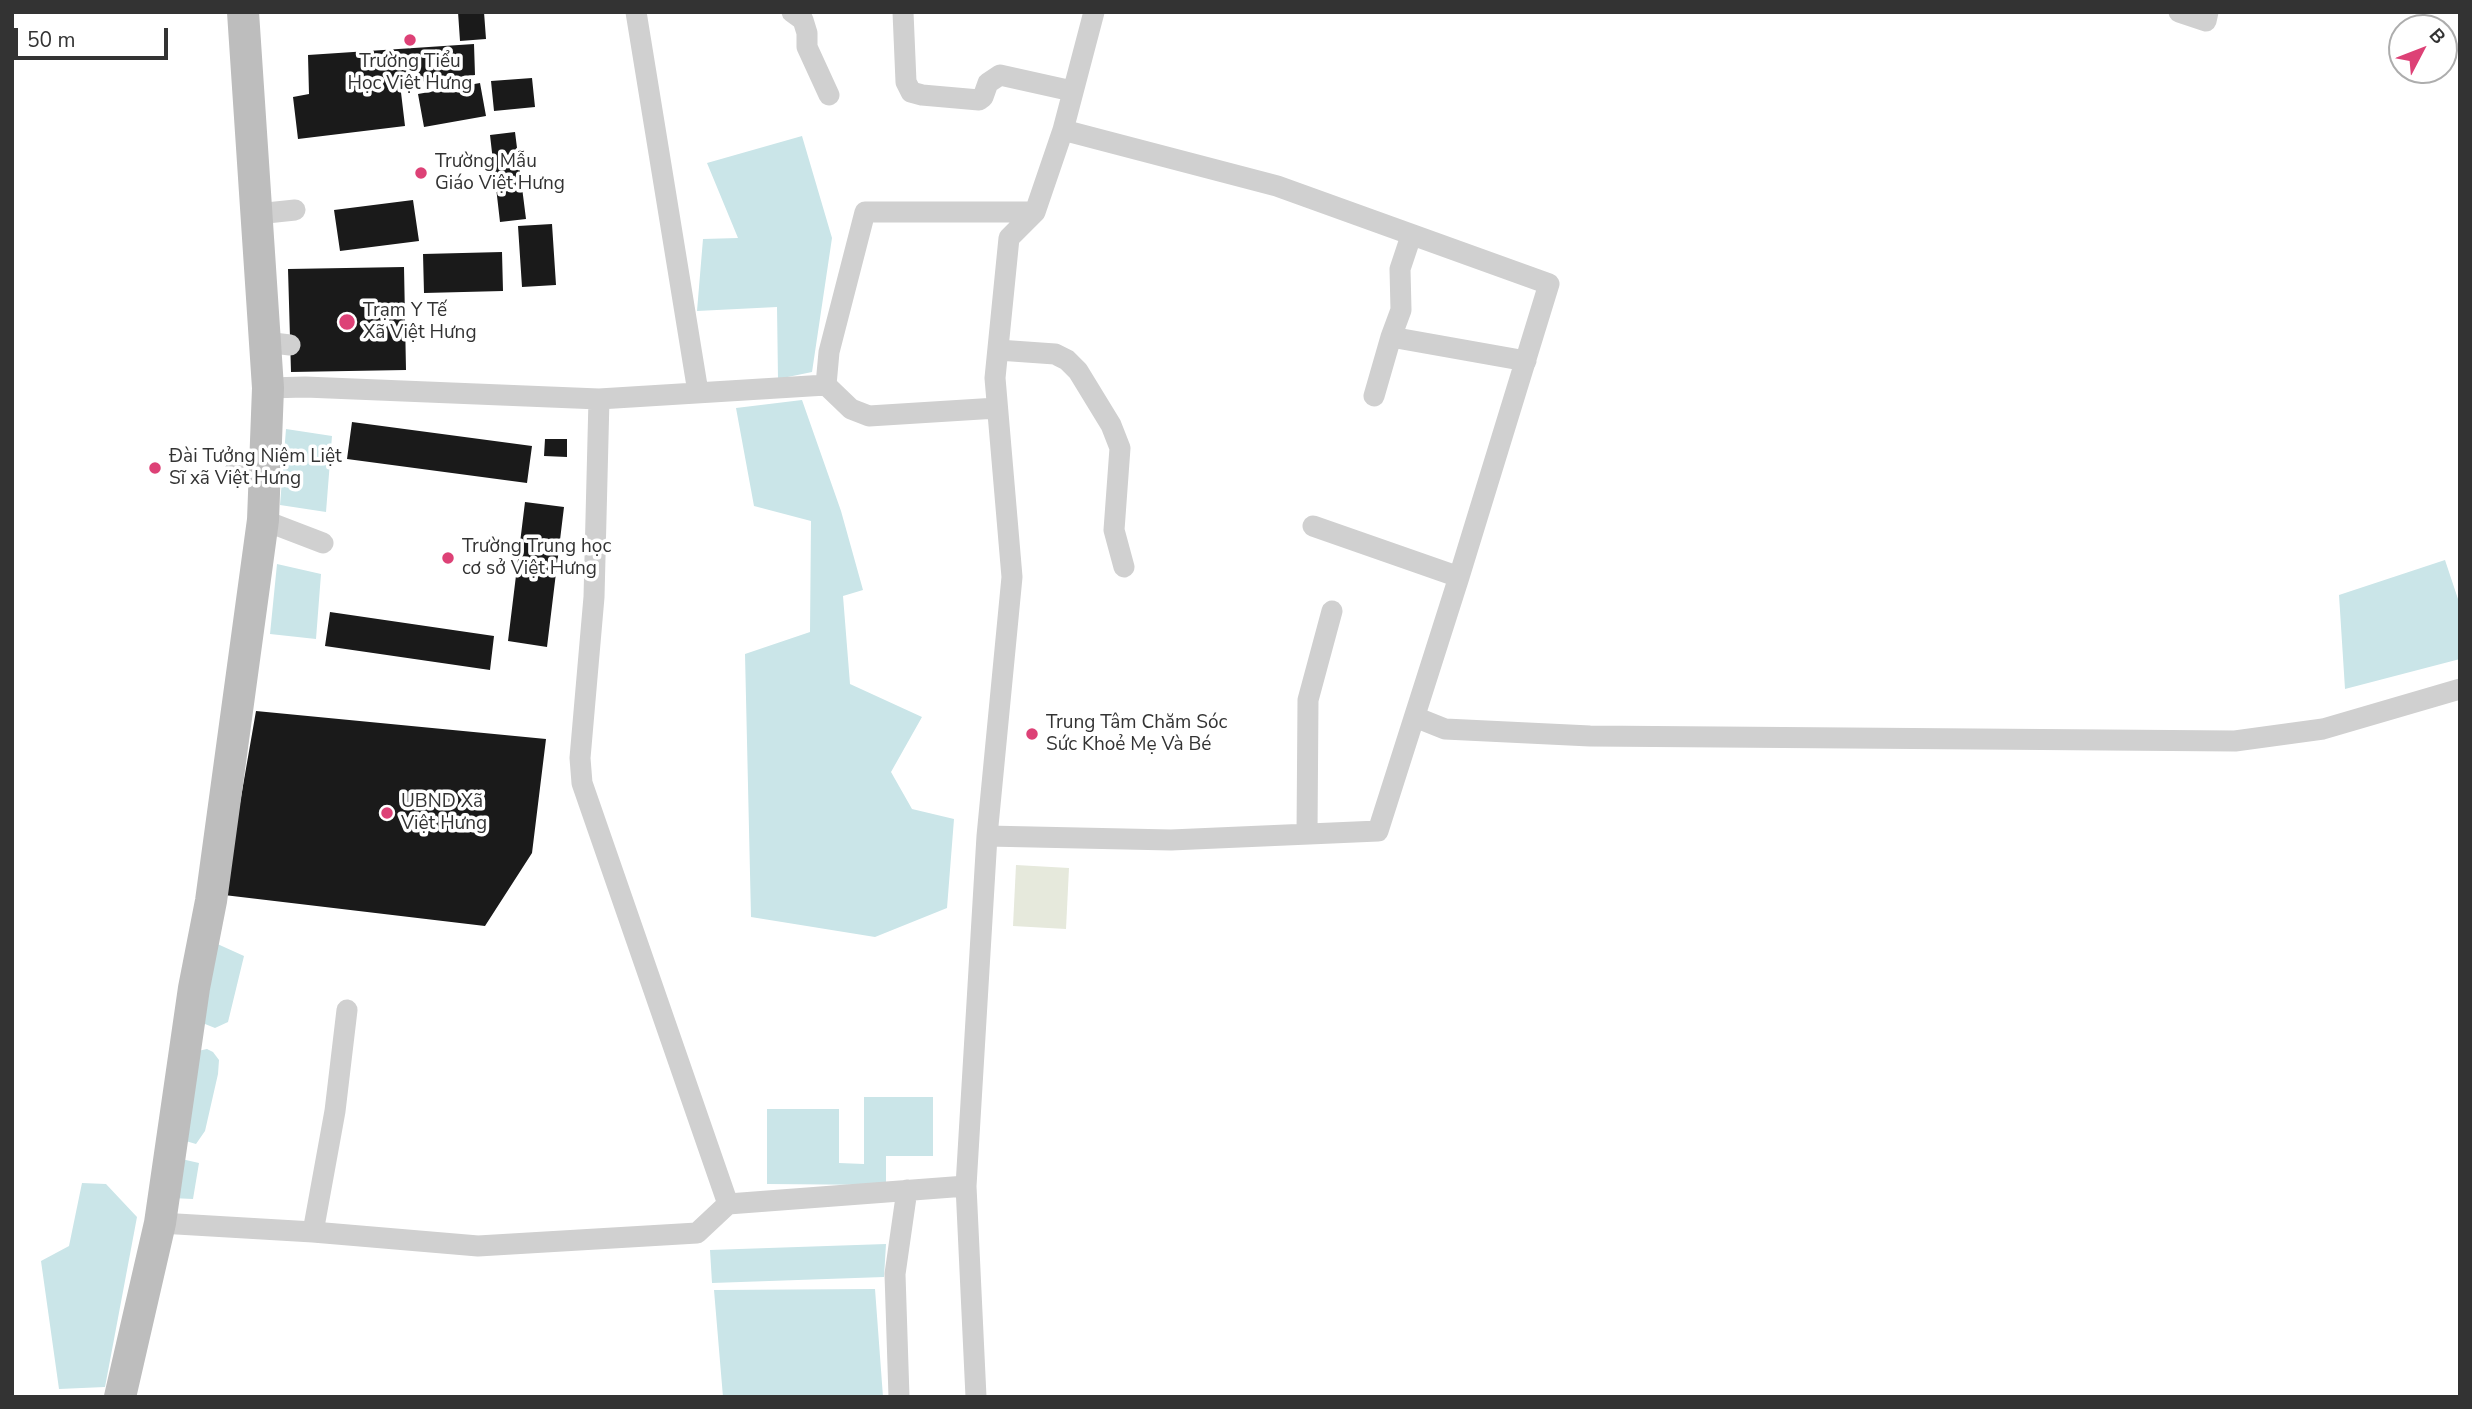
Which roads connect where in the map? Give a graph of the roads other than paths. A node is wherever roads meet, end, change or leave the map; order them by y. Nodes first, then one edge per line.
1 (243, 12) edge
2 (636, 12) edge
3 (792, 12) edge
4 (903, 12) edge
5 (1094, 12) edge
6 (2179, 12) edge
7 (2208, 12) edge
8 (1072, 91) junction
9 (829, 95) dead end
10 (1063, 130) junction
11 (296, 210) dead end
12 (1035, 212) junction
13 (257, 214) junction
14 (1411, 236) junction
15 (1391, 337) junction
16 (998, 350) junction
17 (1526, 361) junction
18 (826, 385) junction
19 (268, 388) junction
20 (698, 392) junction
21 (1374, 396) dead end
22 (599, 399) junction
23 (997, 408) junction
24 (263, 520) junction
25 (1313, 526) dead end
26 (323, 543) dead end
27 (1124, 567) dead end
28 (1459, 578) junction
29 (1332, 611) dead end
30 (2460, 689) edge
31 (1415, 717) junction
32 (1307, 834) junction
33 (987, 836) junction
34 (348, 1010) dead end
35 (966, 1186) junction
36 (908, 1191) junction
37 (728, 1204) junction
38 (160, 1223) junction
39 (313, 1231) junction
40 (120, 1397) edge
41 (899, 1397) edge
42 (976, 1397) edge

1 - 13 main road
2 - 20 street
3 - 9 street
4 - 8 street
5 - 8 street
6 - 7 street
8 - 10 street
10 - 12 street
10 - 14 street
11 - 13 street
12 - 16 street
12 - 18 street
13 - 19 main road
14 - 15 street
14 - 17 street
15 - 17 street
15 - 21 street
16 - 23 street
16 - 27 street
17 - 28 street
18 - 20 street
18 - 23 street
19 - 22 street
19 - 24 main road
20 - 22 street
22 - 37 street
23 - 33 street
24 - 26 street
24 - 38 main road
25 - 28 street
28 - 31 street
29 - 32 street
30 - 31 street
31 - 32 street
32 - 33 street
33 - 35 street
34 - 39 street
35 - 36 street
35 - 42 street
36 - 37 street
36 - 41 street
37 - 39 street
38 - 39 street
38 - 40 main road

